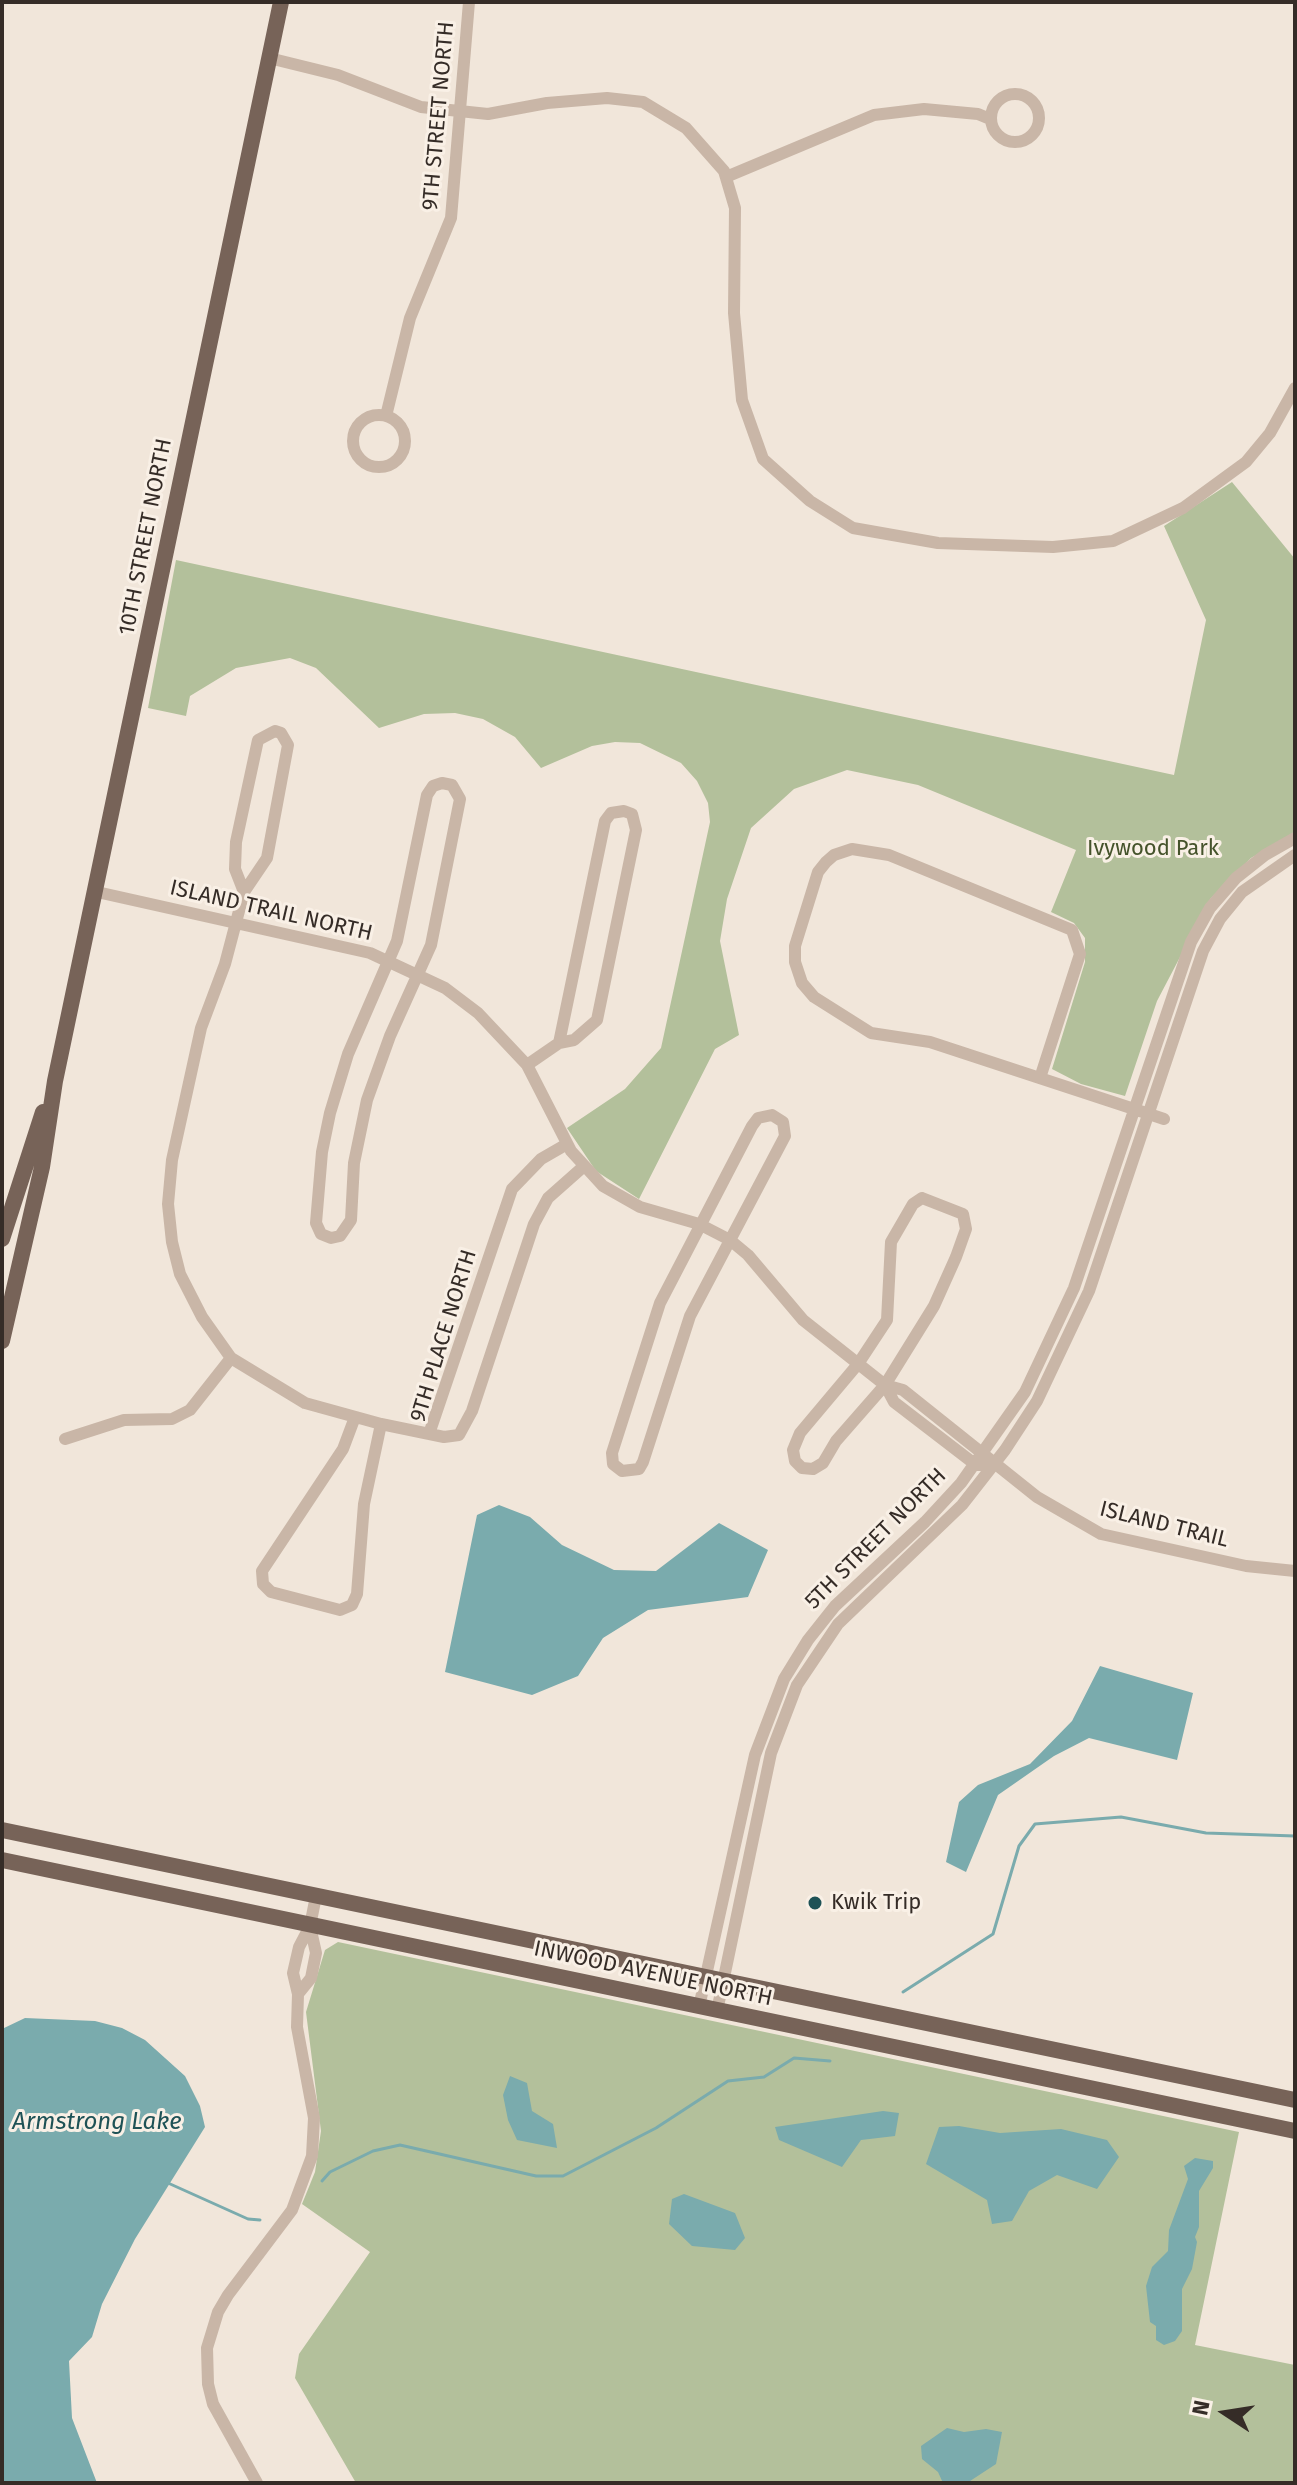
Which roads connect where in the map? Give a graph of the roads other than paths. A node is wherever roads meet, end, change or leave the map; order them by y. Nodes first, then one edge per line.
1 (281, 2) edge
2 (469, 2) edge
3 (269, 58) junction
4 (459, 111) junction
5 (990, 119) junction
6 (726, 177) junction
7 (1295, 388) edge
8 (386, 416) junction
9 (1295, 838) edge
10 (1295, 855) edge
11 (97, 892) junction
12 (244, 892) junction
13 (237, 922) junction
14 (389, 961) junction
15 (419, 974) junction
16 (559, 1043) junction
17 (527, 1065) junction
18 (1040, 1078) junction
19 (55, 1081) junction
20 (1134, 1109) junction
21 (1148, 1114) junction
22 (1164, 1119) dead end
23 (567, 1144) junction
24 (583, 1167) junction
25 (699, 1224) junction
26 (2, 1239) edge
27 (730, 1240) junction
28 (2, 1341) edge
29 (231, 1358) junction
30 (858, 1364) junction
31 (885, 1385) junction
32 (355, 1417) junction
33 (381, 1424) junction
34 (429, 1434) junction
35 (65, 1439) dead end
36 (985, 1453) junction
37 (976, 1465) junction
38 (994, 1465) junction
39 (1295, 1571) edge
40 (2, 1830) edge
41 (2, 1860) edge
42 (316, 1896) junction
43 (310, 1926) junction
44 (705, 1976) junction
45 (723, 1980) junction
46 (298, 1994) junction
47 (699, 2007) junction
48 (717, 2011) junction
49 (1295, 2100) edge
50 (1295, 2131) edge
51 (257, 2483) edge

1 - 3 main road, 10TH STREET NORTH
2 - 4 street, 9TH STREET NORTH
3 - 4 street
3 - 11 main road, 10TH STREET NORTH
4 - 6 street
4 - 8 street, 9TH STREET NORTH
5 - 5 street
5 - 6 street
6 - 7 street
8 - 8 street
9 - 20 street, 5TH STREET NORTH
10 - 21 street, 5TH STREET NORTH
11 - 13 street, ISLAND TRAIL NORTH
11 - 19 main road, 10TH STREET NORTH
12 - 12 street
12 - 13 street
13 - 14 street, ISLAND TRAIL NORTH
13 - 29 street
14 - 15 street, ISLAND TRAIL NORTH
14 - 15 street
14 - 15 street
15 - 17 street, ISLAND TRAIL NORTH
16 - 16 street
16 - 17 street
17 - 23 street, ISLAND TRAIL NORTH
18 - 18 street
18 - 20 street
19 - 26 main road, 10TH STREET NORTH
19 - 28 main road, 10TH STREET NORTH
20 - 21 street
20 - 36 street, 5TH STREET NORTH
21 - 22 street
21 - 38 street, 5TH STREET NORTH
23 - 24 street, ISLAND TRAIL NORTH
23 - 34 street, 9TH PLACE NORTH
24 - 25 street, ISLAND TRAIL NORTH
24 - 34 street, 9TH PLACE NORTH
25 - 27 street, ISLAND TRAIL NORTH
25 - 27 street
25 - 27 street
27 - 30 street, ISLAND TRAIL NORTH
29 - 32 street
29 - 35 street
30 - 31 street, ISLAND TRAIL NORTH
30 - 31 street
30 - 31 street
31 - 36 street, ISLAND TRAIL NORTH
31 - 37 street, ISLAND TRAIL NORTH
32 - 33 street
32 - 33 street
33 - 34 street
36 - 37 street, 5TH STREET NORTH
36 - 38 street, ISLAND TRAIL NORTH
37 - 38 street
37 - 44 street, 5TH STREET NORTH
38 - 39 street, ISLAND TRAIL
38 - 45 street, 5TH STREET NORTH
40 - 42 main road, INWOOD AVENUE NORTH
41 - 43 main road, INWOOD AVENUE NORTH
42 - 43 street
42 - 44 main road, INWOOD AVENUE NORTH
43 - 46 street
43 - 46 street
43 - 47 main road, INWOOD AVENUE NORTH
44 - 45 main road, INWOOD AVENUE NORTH
44 - 47 street, 5TH STREET NORTH
45 - 48 street, 5TH STREET NORTH
45 - 49 main road, INWOOD AVENUE NORTH
46 - 51 street
47 - 48 main road, INWOOD AVENUE NORTH
48 - 50 main road, INWOOD AVENUE NORTH

